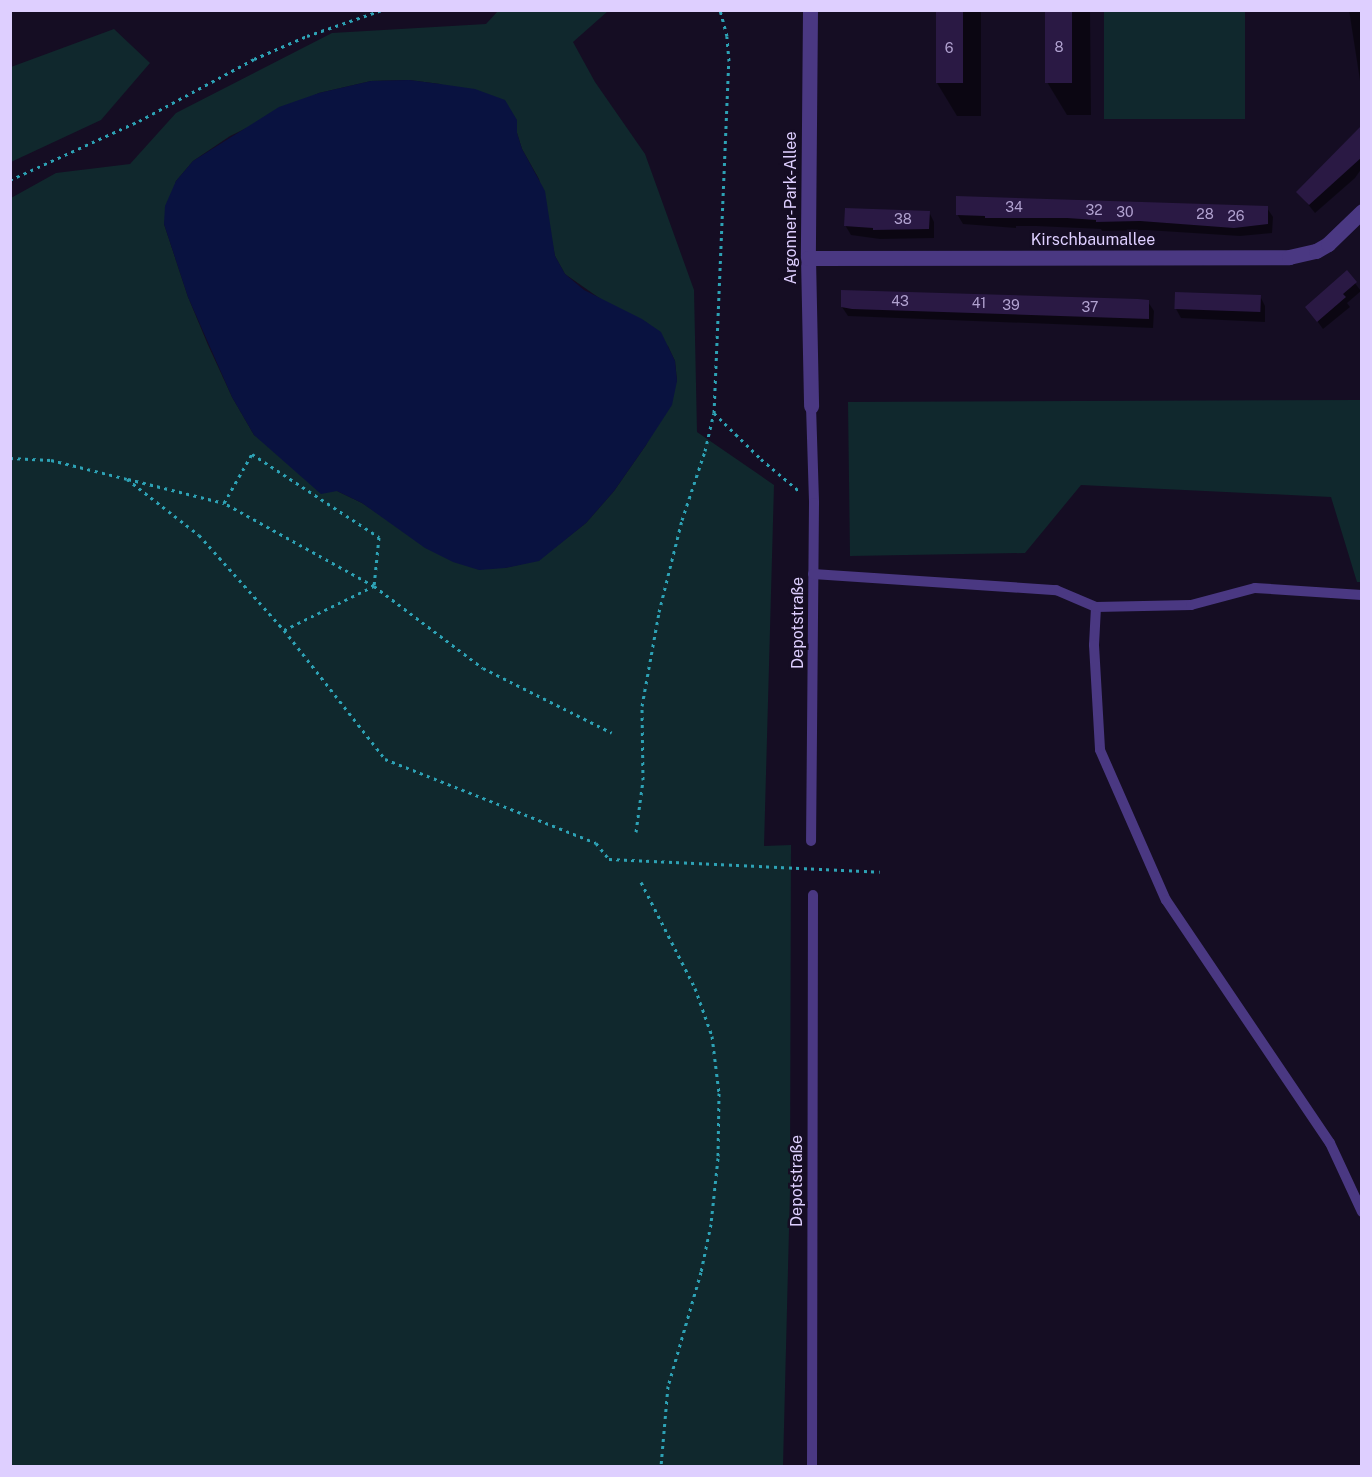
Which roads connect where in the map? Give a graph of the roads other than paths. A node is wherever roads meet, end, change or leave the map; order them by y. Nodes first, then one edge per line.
1 (810, 10) edge
2 (1362, 211) edge
3 (808, 258) junction
4 (811, 406) joint
5 (813, 574) junction
6 (1362, 595) edge
7 (1096, 607) junction
8 (811, 842) dead end
9 (813, 895) dead end
10 (1362, 1212) edge
11 (812, 1467) edge

1 - 3 street, Argonner-Park-Allee
2 - 3 street, Kirschbaumallee
3 - 4 street, Argonner-Park-Allee
4 - 5 lane, Depotstraße
5 - 7 lane
5 - 8 lane, Depotstraße
6 - 7 lane
7 - 10 lane
9 - 11 lane, Depotstraße

